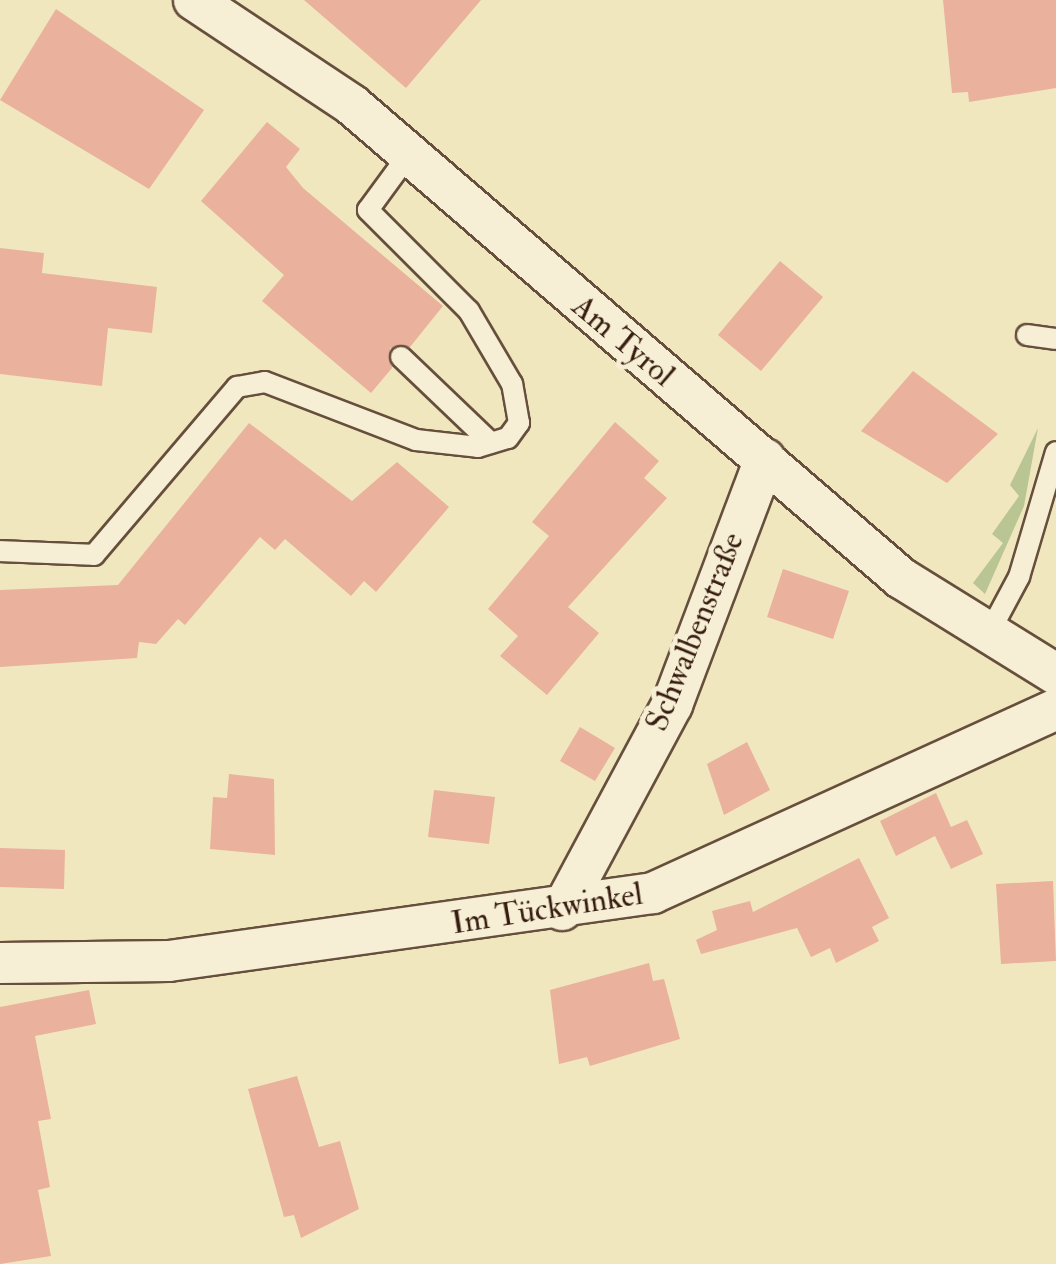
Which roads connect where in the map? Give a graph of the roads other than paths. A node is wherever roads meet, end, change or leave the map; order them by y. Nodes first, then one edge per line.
1 (194, 0) edge
2 (406, 158) junction
3 (1027, 335) dead end
4 (1056, 339) edge
5 (402, 357) dead end
6 (490, 443) junction
7 (1056, 452) edge
8 (766, 458) junction
9 (0, 551) edge
10 (990, 633) junction
11 (1056, 674) edge
12 (1056, 709) edge
13 (562, 910) junction
14 (0, 963) edge

1 - 2 street, Am Tyrol
2 - 6 lane
2 - 8 street, Am Tyrol
3 - 4 lane
5 - 6 lane
6 - 9 lane
7 - 10 lane
8 - 10 street, Am Tyrol
8 - 13 street, Schwalbenstraße
10 - 11 street, Am Tyrol
12 - 13 street, Im Tückwinkel
13 - 14 street, Im Tückwinkel

